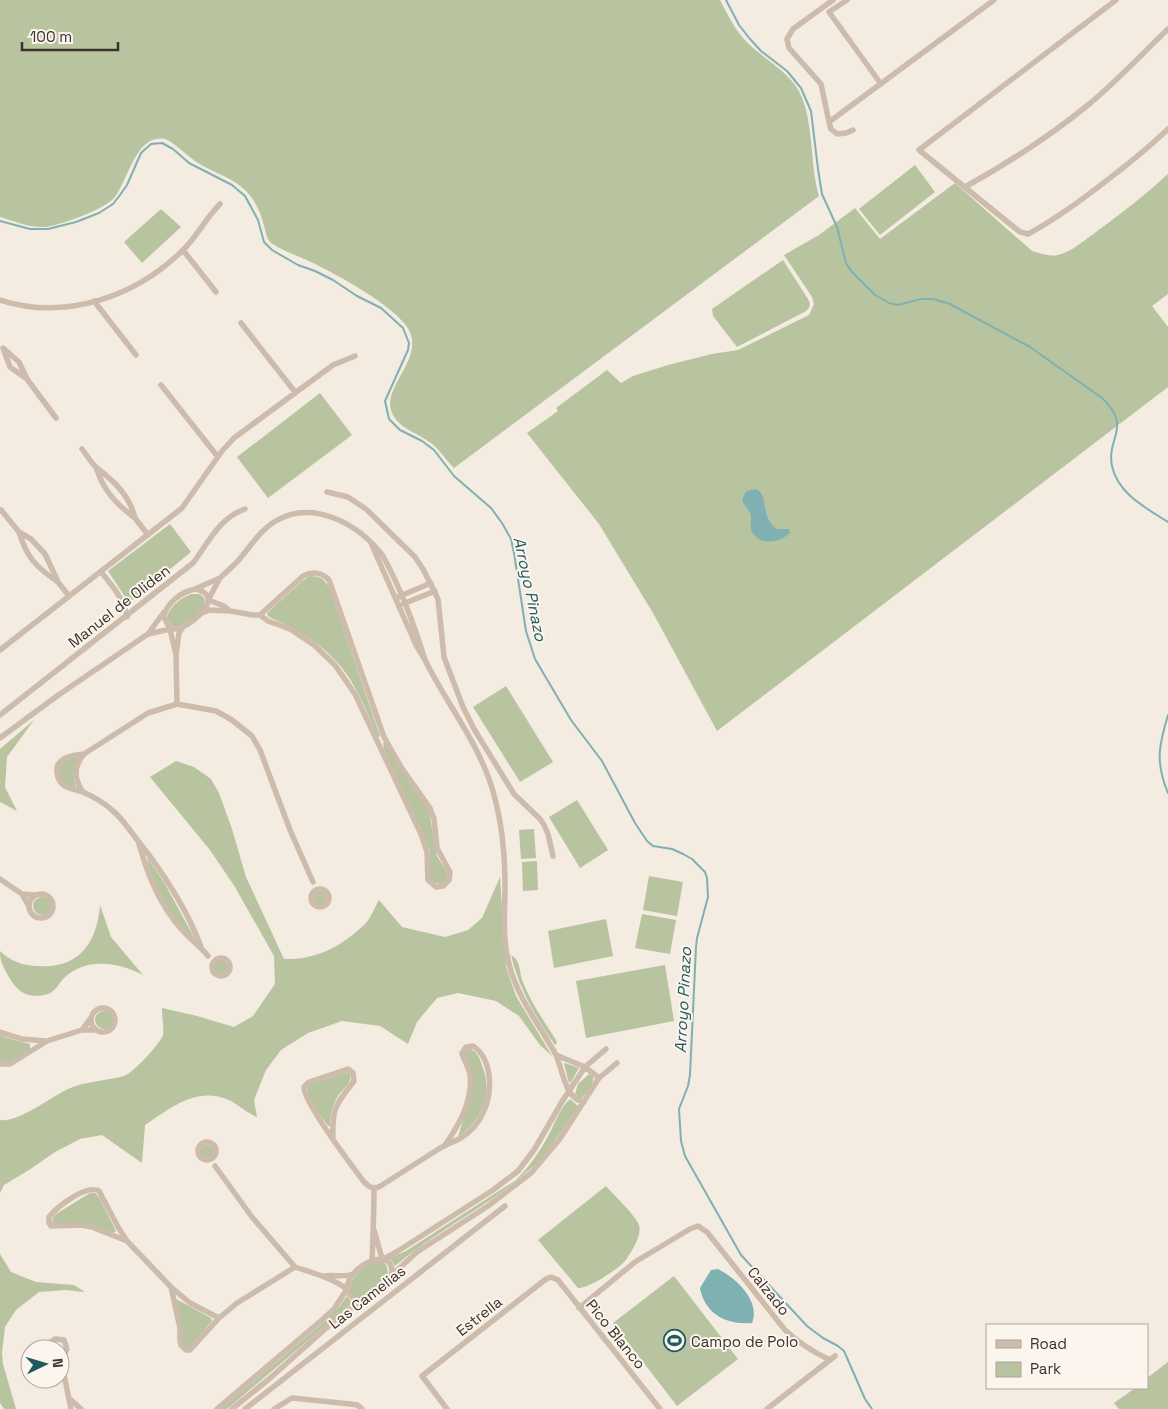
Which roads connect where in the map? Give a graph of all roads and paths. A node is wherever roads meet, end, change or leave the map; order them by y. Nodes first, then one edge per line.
1 (833, 0) edge
2 (847, 0) edge
3 (994, 0) edge
4 (1116, 0) edge
5 (1168, 28) edge
6 (881, 84) junction
7 (829, 122) junction
8 (1168, 129) edge
9 (853, 130) dead end
10 (964, 187) junction
11 (220, 204) dead end
12 (183, 250) junction
13 (216, 292) dead end
14 (0, 300) edge
15 (94, 301) junction
16 (241, 323) dead end
17 (1, 346) edge
18 (136, 355) dead end
19 (355, 356) dead end
20 (27, 379) junction
21 (161, 385) dead end
22 (295, 392) junction
23 (56, 418) dead end
24 (82, 449) dead end
25 (218, 457) junction
26 (96, 467) junction
27 (327, 492) dead end
28 (245, 509) dead end
29 (1, 510) edge
30 (136, 518) junction
31 (19, 532) junction
32 (148, 535) junction
33 (101, 572) junction
34 (220, 578) junction
35 (58, 582) junction
36 (431, 582) junction
37 (192, 590) junction
38 (435, 591) junction
39 (69, 596) junction
40 (399, 596) junction
41 (208, 600) junction
42 (402, 604) junction
43 (166, 610) junction
44 (230, 610) junction
45 (202, 613) junction
46 (260, 615) junction
47 (127, 617) junction
48 (183, 627) junction
49 (170, 629) junction
50 (148, 634) junction
51 (0, 650) edge
52 (176, 655) junction
53 (177, 704) junction
54 (0, 715) edge
55 (384, 737) junction
56 (0, 738) edge
57 (376, 741) junction
58 (84, 754) junction
59 (83, 792) junction
60 (139, 842) junction
61 (553, 856) dead end
62 (0, 879) edge
63 (313, 882) junction
64 (321, 889) junction
65 (312, 892) junction
66 (22, 894) junction
67 (36, 896) junction
68 (29, 906) junction
69 (201, 947) junction
70 (208, 956) junction
71 (219, 959) junction
72 (212, 966) junction
73 (91, 1018) junction
74 (82, 1030) junction
75 (97, 1030) junction
76 (0, 1032) edge
77 (47, 1042) junction
78 (606, 1049) dead end
79 (556, 1055) junction
80 (616, 1063) dead end
81 (0, 1064) edge
82 (585, 1067) junction
83 (599, 1078) junction
84 (569, 1091) junction
85 (584, 1102) junction
86 (333, 1138) junction
87 (444, 1146) junction
88 (215, 1156) junction
89 (206, 1160) junction
90 (215, 1166) junction
91 (374, 1188) junction
92 (505, 1206) dead end
93 (374, 1230) junction
94 (127, 1241) junction
95 (384, 1259) junction
96 (372, 1261) junction
97 (295, 1267) junction
98 (353, 1274) junction
99 (393, 1274) junction
100 (324, 1276) junction
101 (551, 1277) joint
102 (170, 1287) junction
103 (347, 1289) junction
104 (362, 1300) junction
105 (579, 1308) junction
106 (219, 1318) junction
107 (67, 1389) edge
108 (69, 1398) junction
109 (71, 1409) edge
110 (82, 1409) edge
111 (217, 1409) edge
112 (232, 1409) edge
113 (245, 1409) edge
114 (274, 1409) edge
115 (362, 1409) edge
116 (448, 1409) edge
117 (660, 1409) edge
118 (767, 1409) edge

1 - 7 street
2 - 6 street
3 - 6 street
4 - 10 street
5 - 10 street
6 - 7 street
7 - 9 street
8 - 10 street
11 - 12 street
12 - 13 street
12 - 15 street
14 - 15 street
15 - 18 street
16 - 22 street
17 - 20 street
17 - 20 street
19 - 22 street
20 - 23 street
21 - 25 street
22 - 25 street
24 - 26 street
25 - 32 street
26 - 30 street
26 - 30 street
27 - 36 street
28 - 47 street, Manuel de Oliden
29 - 31 street
30 - 32 street
31 - 35 street
31 - 35 street
32 - 33 street
33 - 39 street
33 - 47 street
34 - 37 street
34 - 40 street
34 - 41 street
35 - 39 street
36 - 38 street
36 - 40 street
37 - 41 street
37 - 43 street
38 - 42 street
38 - 61 street
39 - 51 street
40 - 42 street
41 - 44 street
41 - 45 street
42 - 79 street
43 - 49 street
43 - 50 street
44 - 45 street
44 - 46 street
45 - 48 street
46 - 55 street
46 - 57 street
47 - 54 street, Manuel de Oliden
48 - 49 street
48 - 52 street
49 - 50 street
49 - 52 street
50 - 56 street
52 - 53 street
53 - 58 street
53 - 63 street
55 - 57 street
55 - 57 street
58 - 59 street
58 - 59 street
59 - 60 street
60 - 69 street
60 - 69 street
62 - 66 street
63 - 64 street
63 - 65 street
64 - 65 street
64 - 65 street
66 - 67 street
66 - 68 street
67 - 68 street
67 - 68 street
69 - 70 street
70 - 71 street
70 - 72 street
71 - 72 street
71 - 72 street
73 - 74 street
73 - 75 street
73 - 75 street
74 - 75 street
74 - 77 street
76 - 77 street
77 - 81 street
78 - 82 street
79 - 82 street
79 - 84 street
80 - 83 street
82 - 83 street
82 - 84 street
83 - 85 street
84 - 85 street
84 - 95 street
85 - 99 street
86 - 86 street
86 - 91 street
87 - 87 street
87 - 91 street
88 - 89 street
88 - 89 street
88 - 90 street
89 - 90 street
90 - 97 street
91 - 93 street
92 - 113 street, Las Camelias
93 - 95 street
93 - 96 street
94 - 94 street
94 - 102 street
95 - 96 street
95 - 99 street
96 - 98 street
97 - 100 street
97 - 106 street
98 - 100 street
98 - 103 street
99 - 104 street
100 - 103 street
101 - 105 street, Pico Blanco
101 - 116 street, Estrella
102 - 106 street
102 - 106 street
103 - 104 street
103 - 111 street
104 - 112 street
105 - 117 street, Pico Blanco
105 - 118 street, Calzado
107 - 108 street
108 - 109 street
108 - 110 street
114 - 115 street

